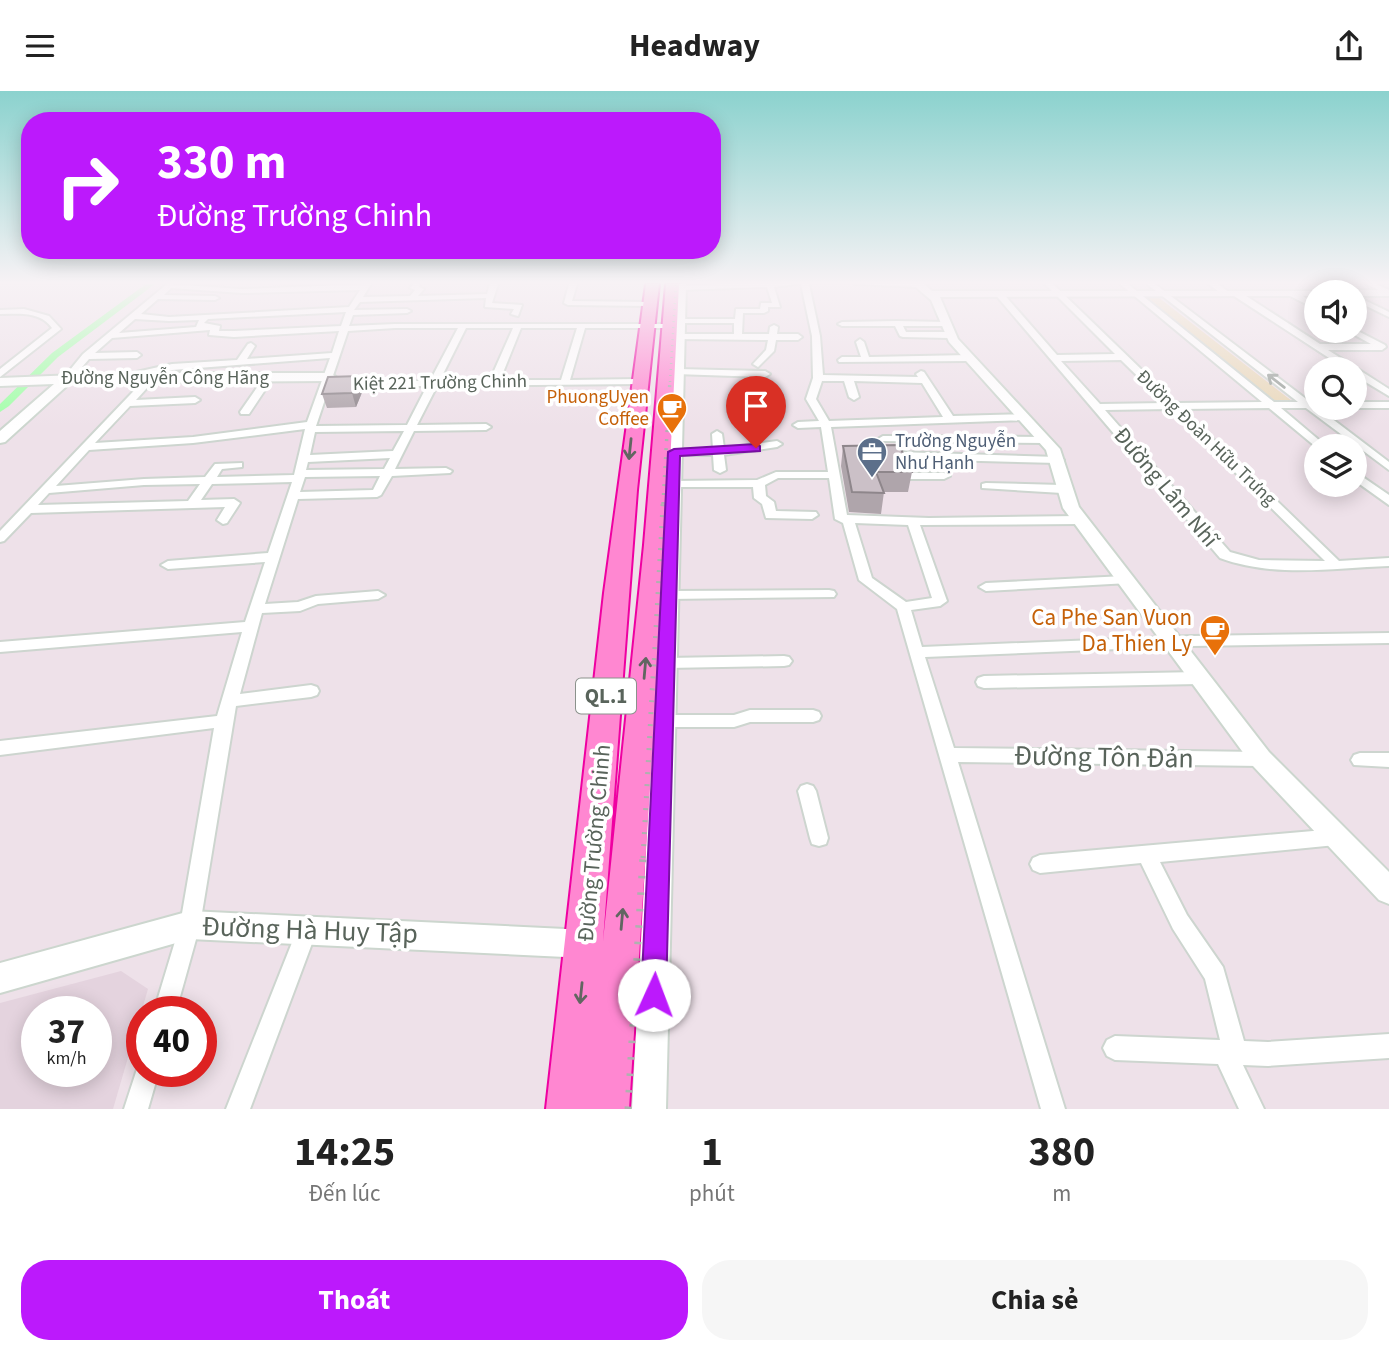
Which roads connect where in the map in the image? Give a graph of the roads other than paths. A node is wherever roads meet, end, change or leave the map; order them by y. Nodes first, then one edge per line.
1 (53, 332) edge
2 (116, 332) edge
3 (171, 332) edge
4 (299, 332) edge
5 (345, 332) edge
6 (463, 332) edge
7 (515, 332) edge
8 (580, 332) edge
9 (657, 332) edge
10 (662, 332) edge
11 (667, 332) edge
12 (716, 332) edge
13 (738, 332) edge
14 (774, 332) junction
15 (815, 332) edge
16 (902, 332) edge
17 (925, 332) edge
18 (949, 332) edge
19 (1032, 332) edge
20 (1097, 332) edge
21 (1183, 332) edge
22 (1209, 332) edge
23 (1292, 332) edge
24 (111, 336) junction
25 (797, 337) dead end
26 (738, 338) junction
27 (1367, 338) edge
28 (278, 340) dead end
29 (860, 342) dead end
30 (251, 346) dead end
31 (1319, 348) junction
32 (1386, 349) edge
33 (201, 351) dead end
34 (137, 355) dead end
35 (337, 355) junction
36 (86, 356) junction
37 (1123, 357) junction
38 (1333, 357) edge
39 (1055, 358) junction
40 (969, 359) junction
41 (842, 360) dead end
42 (866, 360) junction
43 (900, 361) junction
44 (240, 362) junction
45 (758, 364) dead end
46 (191, 365) junction
47 (678, 372) junction
48 (0, 375) edge
49 (765, 375) dead end
50 (126, 377) junction
51 (152, 377) junction
52 (268, 377) junction
53 (68, 378) junction
54 (818, 379) junction
55 (848, 379) junction
56 (1367, 379) edge
57 (904, 380) junction
58 (0, 381) edge
59 (328, 381) junction
60 (435, 382) junction
61 (494, 382) junction
62 (565, 382) junction
63 (638, 382) junction
64 (1389, 393) edge
65 (854, 397) dead end
66 (195, 400) dead end
67 (128, 403) junction
68 (1304, 403) edge
69 (1304, 405) edge
70 (1367, 405) edge
71 (1389, 405) edge
72 (1275, 406) junction
73 (1097, 407) junction
74 (1175, 407) junction
75 (245, 412) dead end
76 (1023, 417) junction
77 (950, 420) junction
78 (1326, 420) edge
79 (825, 423) junction
80 (798, 425) dead end
81 (413, 426) junction
82 (311, 427) junction
83 (486, 427) dead end
84 (1307, 434) edge
85 (717, 435) dead end
86 (0, 439) edge
87 (883, 439) dead end
88 (1046, 440) junction
89 (777, 445) dead end
90 (88, 447) junction
91 (674, 452) junction
92 (718, 452) junction
93 (398, 454) junction
94 (1058, 460) junction
95 (239, 465) dead end
96 (1389, 467) edge
97 (301, 470) junction
98 (720, 470) dead end
99 (388, 471) junction
100 (446, 471) dead end
101 (832, 472) junction
102 (944, 476) dead end
103 (208, 481) junction
104 (759, 483) junction
105 (673, 484) junction
106 (1367, 484) edge
107 (986, 487) dead end
108 (1062, 489) junction
109 (46, 490) junction
110 (292, 496) junction
111 (1389, 501) edge
112 (192, 504) junction
113 (28, 509) junction
114 (812, 515) dead end
115 (848, 519) junction
116 (223, 520) dead end
117 (1079, 520) junction
118 (913, 522) junction
119 (0, 538) edge
120 (655, 545) junction
121 (620, 546) junction
122 (273, 557) junction
123 (1389, 562) edge
124 (1334, 563) junction
125 (168, 565) dead end
126 (1125, 580) junction
127 (986, 587) dead end
128 (829, 594) dead end
129 (378, 595) dead end
130 (670, 595) junction
131 (903, 607) junction
132 (256, 609) junction
133 (251, 626) junction
134 (1389, 638) edge
135 (1171, 642) junction
136 (0, 647) edge
137 (917, 652) junction
138 (784, 661) dead end
139 (667, 663) junction
140 (1199, 678) junction
141 (984, 682) dead end
142 (311, 691) dead end
143 (231, 701) junction
144 (813, 716) dead end
145 (224, 721) junction
146 (664, 721) junction
147 (0, 748) edge
148 (948, 755) junction
149 (1261, 759) junction
150 (1389, 759) edge
151 (1360, 760) dead end
152 (807, 791) dead end
153 (1336, 837) junction
154 (820, 838) dead end
155 (1147, 856) junction
156 (1040, 865) dead end
157 (1389, 891) edge
158 (190, 925) junction
159 (307, 930) junction
160 (586, 944) junction
161 (0, 978) edge
162 (169, 996) edge
163 (1389, 1046) edge
164 (1115, 1048) dead end
165 (1229, 1052) junction
166 (142, 1087) edge
167 (136, 1109) edge
168 (238, 1109) edge
169 (568, 1109) edge
170 (607, 1109) edge
171 (649, 1109) edge
172 (1053, 1109) edge
173 (1252, 1109) edge

1 - 48 street
2 - 24 street
3 - 24 street
4 - 28 street
5 - 35 street
6 - 60 street
7 - 61 street
8 - 62 street
9 - 63 highway, Đường Trường Chinh / QL.1
10 - 120 highway, Đường Trường Chinh / QL.1
11 - 47 street
12 - 26 street
13 - 26 street
14 - 25 street
14 - 26 street
14 - 45 street
15 - 54 street
16 - 17 street
18 - 40 street
19 - 39 street, Đường Lâm Nhĩ
20 - 37 street, Đường Đoàn Hữu Trưng
21 - 72 street
68 -> 22 street
23 - 31 street
24 - 36 street
27 - 32 street
29 - 42 street
30 - 44 street
31 - 32 street
31 - 38 street
33 - 46 street
34 - 36 street
35 - 44 street
35 - 59 street
36 - 53 street
37 - 39 street
37 - 74 street, Đường Đoàn Hữu Trưng
39 - 73 street, Đường Lâm Nhĩ
40 - 43 street
40 - 76 street
41 - 42 street
42 - 43 street
43 - 57 street
44 - 46 street
46 - 50 street
47 - 49 street
47 - 91 street
50 - 51 street, Đường Nguyễn Công Hãng
50 - 53 street, Đường Nguyễn Công Hãng
51 - 52 street, Đường Nguyễn Công Hãng
51 - 67 street
52 - 59 street, Đường Nguyễn Công Hãng
52 - 75 street
53 - 58 street, Đường Nguyễn Công Hãng
53 - 86 street
54 - 55 street
54 - 79 street
55 - 57 street
55 - 65 street
56 - 64 street
57 - 77 street
59 - 60 street, Kiệt 221 Trường Chinh
59 - 82 street
60 - 61 street, Kiệt 221 Trường Chinh
60 - 81 street
61 - 62 street, Kiệt 221 Trường Chinh
62 - 63 street, Kiệt 221 Trường Chinh
63 -> 121 highway, Đường Trường Chinh / QL.1
66 - 67 street
67 - 90 street
69 - 72 street
70 - 71 street
72 - 74 street
72 - 84 street
73 - 74 street
73 - 124 street, Đường Lâm Nhĩ
74 - 124 street, Đường Đoàn Hữu Trưng
76 - 77 street
76 - 88 street
77 - 79 street
78 - 96 street
79 - 80 street
79 - 101 street
81 - 82 street
81 - 83 street
81 - 93 street
82 - 90 street
82 - 97 street
85 - 92 street
87 - 88 street
88 - 94 street
89 - 92 street
90 - 109 street
91 - 92 street
91 - 105 street
92 - 98 street
93 - 97 street
93 - 99 street
94 - 102 street
94 - 108 street
95 - 103 street
97 - 99 street
97 - 103 street
97 - 110 street
99 - 100 street
99 - 110 street
101 - 104 street
101 - 115 street
103 - 109 street
103 - 112 street
104 - 105 street
104 - 114 street
105 - 130 street
106 - 111 street
107 - 108 street
108 - 117 street
109 - 113 street
110 - 122 street
112 - 113 street
112 - 116 street
113 - 119 street
115 - 118 street
115 - 131 street
117 - 118 street
117 - 126 street
118 - 131 street
120 - 121 highway
170 -> 120 highway, Đường Trường Chinh / QL.1
121 - 160 highway, Đường Trường Chinh / QL.1
122 - 125 street
122 - 132 street
123 - 124 street, Đường Lâm Nhĩ
126 - 127 street
126 - 135 street
128 - 130 street
129 - 132 street
130 - 139 street
131 - 137 street
132 - 133 street
133 - 136 street
133 - 143 street
134 - 135 street
135 - 137 street
135 - 140 street
137 - 148 street
138 - 139 street
139 - 146 street
140 - 141 street
140 - 149 street
142 - 143 street
143 - 145 street
144 - 146 street
145 - 147 street
145 - 158 street
146 - 171 street
148 - 149 street, Đường Tôn Đản
148 - 172 street
149 - 153 street
150 - 151 street
152 - 154 street
153 - 155 street
153 - 157 street
155 - 156 street
155 - 165 street
158 - 159 street, Đường Hà Huy Tập
158 - 161 street, Đường Hà Huy Tập
158 - 162 street
159 - 160 street, Đường Hà Huy Tập
159 - 168 street
160 -> 169 highway, Đường Trường Chinh / QL.1
163 - 165 street
164 - 165 street
165 - 173 street
166 - 167 street

